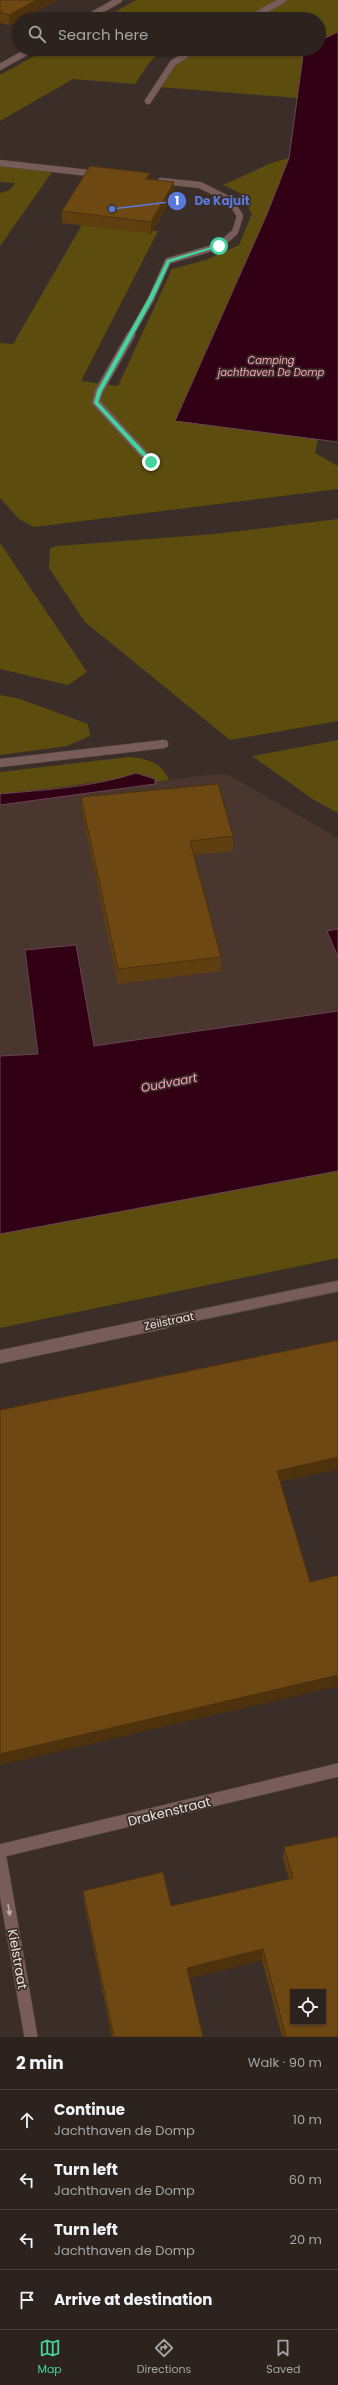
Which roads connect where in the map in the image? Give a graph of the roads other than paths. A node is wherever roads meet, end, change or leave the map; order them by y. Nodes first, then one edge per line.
1 (119, 0) edge
2 (283, 0) edge
3 (98, 12) edge
4 (262, 12) edge
5 (20, 56) edge
6 (184, 56) edge
7 (0, 68) edge
8 (148, 101) dead end
9 (0, 163) edge
10 (106, 174) edge
11 (153, 180) edge
12 (151, 462) dead end
13 (164, 744) dead end
14 (0, 763) edge
15 (338, 1286) edge
16 (0, 1357) edge
17 (338, 1770) edge
18 (0, 1852) edge
19 (0, 1858) edge
20 (31, 2037) edge

1 - 3 street
2 - 4 street
5 - 7 street
6 - 8 street
9 - 10 street
11 - 12 street
13 - 14 street
15 - 16 street, Zeilstraat
17 - 18 street, Drakenstraat
19 -> 20 street, Kielstraat

